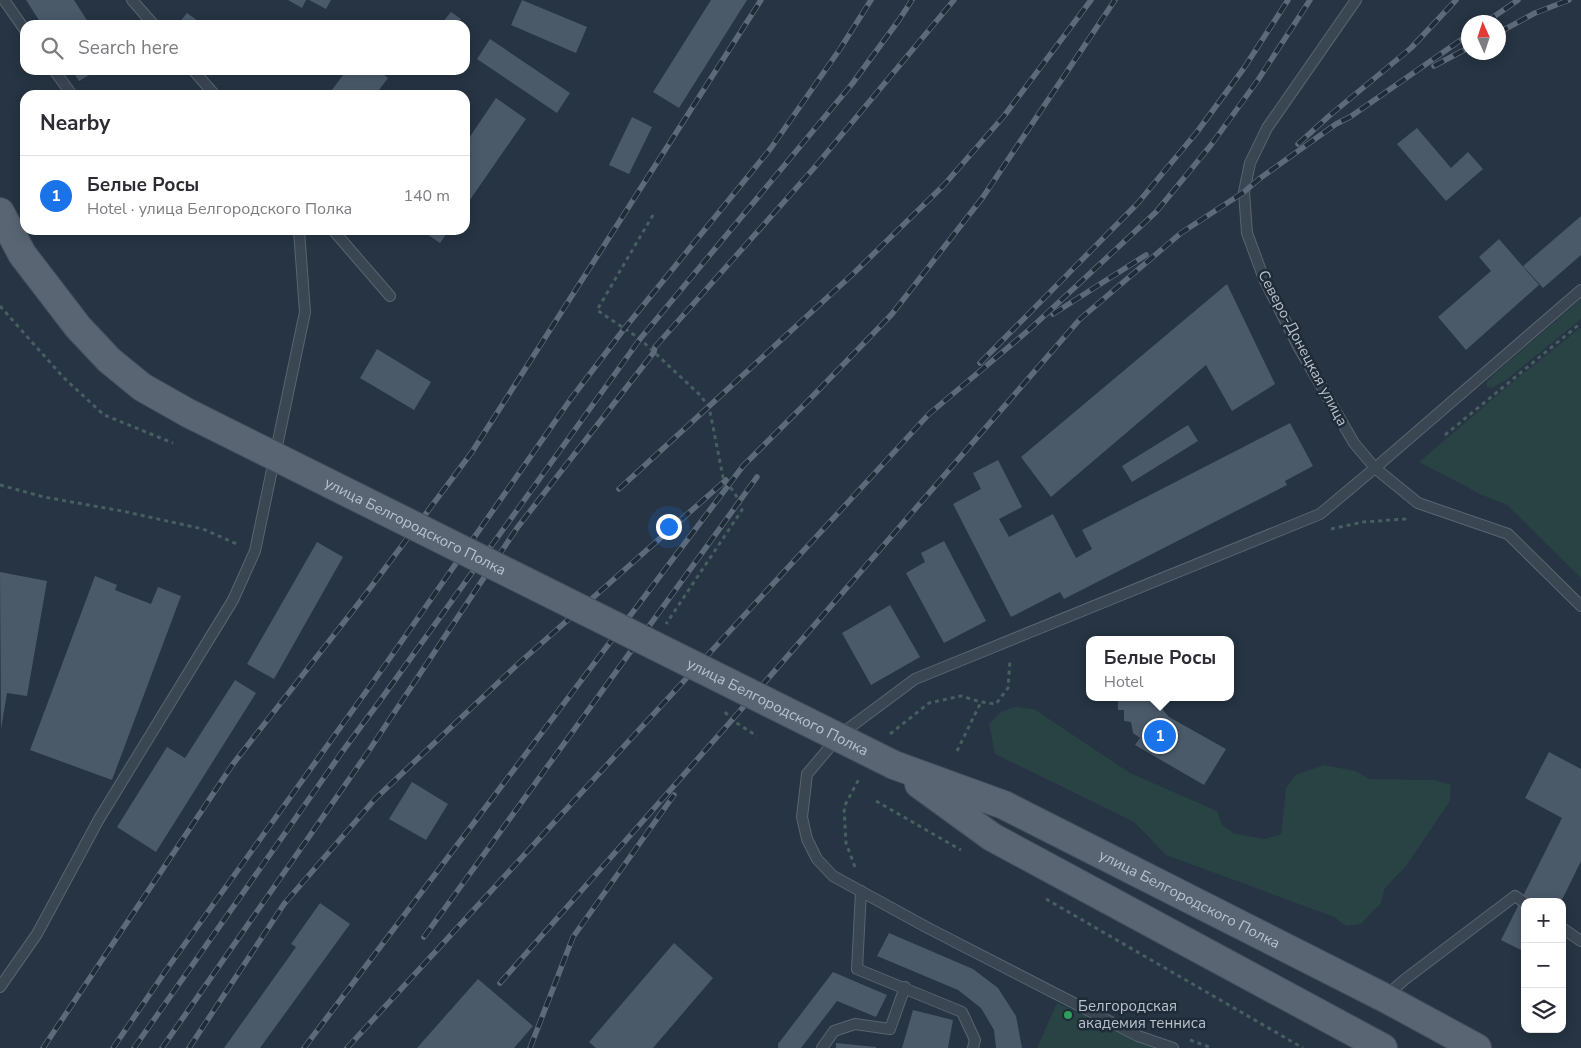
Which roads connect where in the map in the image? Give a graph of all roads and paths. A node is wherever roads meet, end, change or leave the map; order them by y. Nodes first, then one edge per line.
1 (4, 0) edge
2 (132, 0) edge
3 (1356, 0) edge
4 (150, 20) edge
5 (20, 23) edge
6 (58, 75) edge
7 (197, 75) edge
8 (68, 90) edge
9 (211, 90) edge
10 (0, 212) edge
11 (653, 214) dead end
12 (299, 235) edge
13 (337, 235) edge
14 (1581, 290) edge
15 (390, 296) dead end
16 (0, 306) edge
17 (1581, 323) edge
18 (1438, 440) dead end
19 (172, 443) dead end
20 (1375, 468) junction
21 (0, 485) edge
22 (1418, 504) junction
23 (1324, 531) dead end
24 (255, 552) junction
25 (1581, 606) edge
26 (664, 627) dead end
27 (1011, 653) dead end
28 (981, 702) junction
29 (720, 706) dead end
30 (757, 736) dead end
31 (885, 738) dead end
32 (957, 751) dead end
33 (894, 766) junction
34 (861, 775) dead end
35 (876, 801) dead end
36 (961, 850) dead end
37 (855, 869) dead end
38 (861, 891) junction
39 (1038, 895) dead end
40 (1521, 900) edge
41 (1566, 931) edge
42 (1581, 941) edge
43 (905, 987) junction
44 (0, 988) edge
45 (1385, 998) junction
46 (1186, 1038) dead end
47 (822, 1048) edge
48 (973, 1048) edge
49 (1173, 1048) edge
50 (1212, 1048) edge
51 (1303, 1048) edge
52 (1383, 1048) edge
53 (1477, 1048) edge

1 - 5 lane
2 - 4 lane
3 - 20 lane, Северо-Донецкая улица
6 - 8 lane
7 - 9 lane
10 - 33 main road, улица Белгородского Полка, bridge
11 - 26 path
12 - 24 lane
13 - 15 lane
14 - 20 lane
16 - 19 path
17 - 18 path
20 - 22 lane, Северо-Донецкая улица
20 - 38 lane
21 - 24 path
22 - 23 path
22 - 25 lane, Северо-Донецкая улица
24 - 44 lane
27 - 28 path
28 - 31 path
28 - 32 path
29 - 30 path
33 - 45 main road, улица Белгородского Полка
33 - 52 main road, улица Белгородского Полка
34 - 37 path
35 - 36 path
38 - 43 lane
38 - 49 lane
39 - 51 path
40 - 45 lane
41 - 42 lane
43 - 47 lane
43 - 48 lane
45 - 53 main road, улица Белгородского Полка
46 - 50 path

